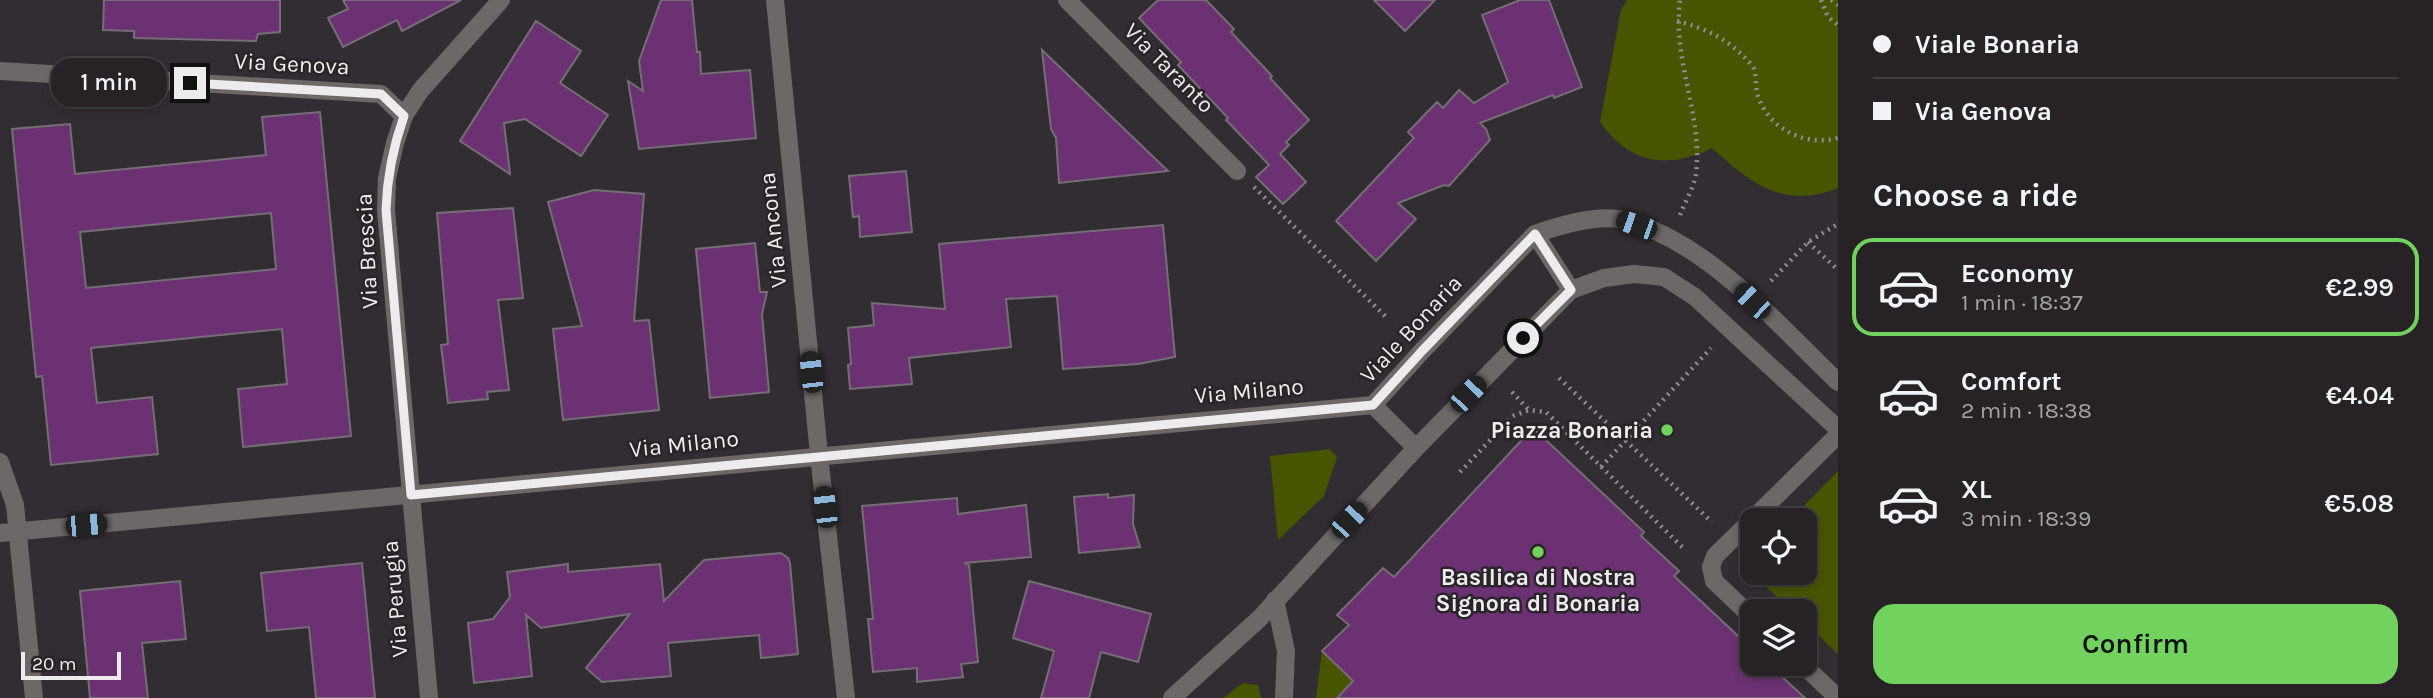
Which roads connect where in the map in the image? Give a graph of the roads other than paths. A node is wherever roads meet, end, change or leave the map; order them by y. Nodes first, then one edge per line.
1 (501, 0) edge
2 (775, 0) edge
3 (1067, 0) edge
4 (0, 71) edge
5 (404, 116) junction
6 (1237, 171) road end
7 (1535, 234) junction
8 (1571, 290) junction
9 (1838, 382) edge
10 (1373, 405) junction
11 (1838, 429) edge
12 (1838, 435) edge
13 (1416, 448) junction
14 (819, 455) junction
15 (0, 462) edge
16 (411, 495) junction
17 (9, 533) edge
18 (1275, 600) junction
19 (1740, 606) edge
20 (1815, 676) edge
21 (34, 698) edge
22 (429, 698) edge
23 (846, 698) edge
24 (1172, 698) edge
25 (1284, 698) edge
26 (1838, 698) edge

1 - 5 street, Via Brescia
2 - 14 street, Via Ancona
3 - 6 street, Via Taranto
4 - 5 street, Via Genova
5 - 16 street, Via Brescia
7 - 8 street
7 - 9 street, Viale Bonaria
7 - 10 street, Viale Bonaria
8 - 11 street
8 - 13 street
10 - 13 street, Viale Bonaria
10 - 14 street, Via Milano
12 - 19 street
13 - 18 street
14 - 16 street, Via Milano
14 - 23 street, Via Ancona
15 - 17 street
16 - 17 street, Via Milano
16 - 22 street, Via Perugia
17 - 21 street
18 - 24 street
18 - 25 street
20 - 26 street

